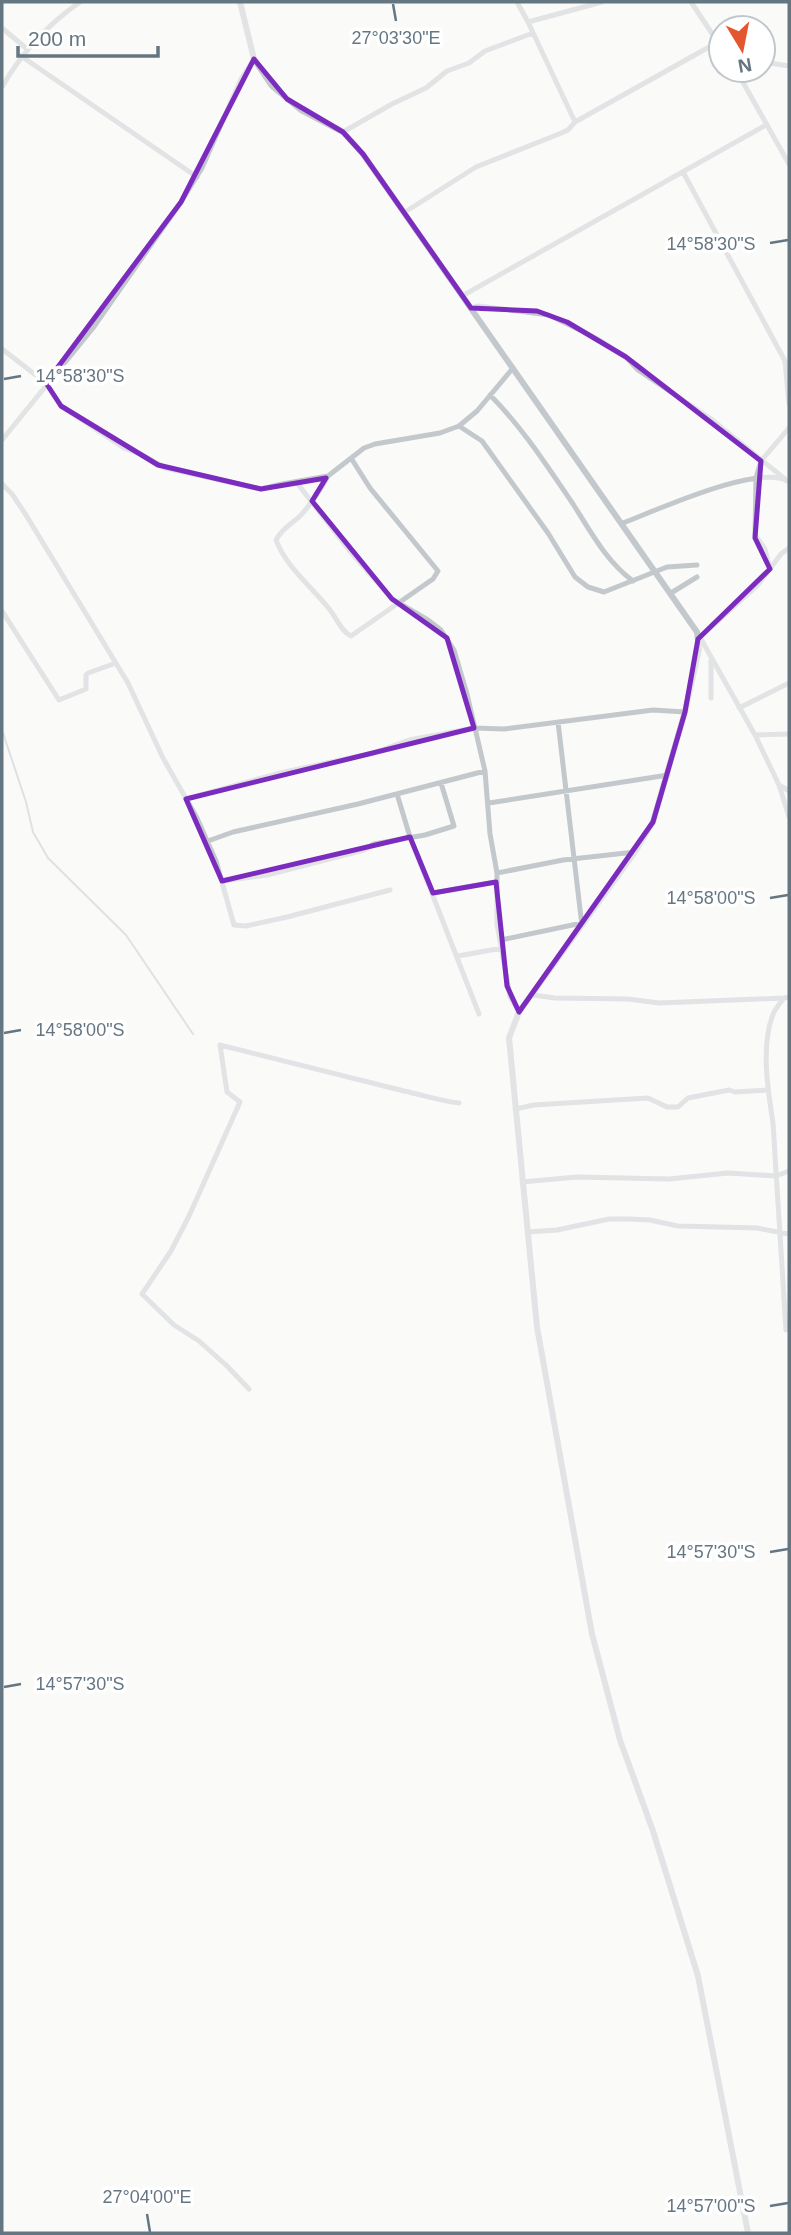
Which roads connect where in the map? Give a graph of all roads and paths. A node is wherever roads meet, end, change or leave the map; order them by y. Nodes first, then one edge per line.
1 (80, 2) edge
2 (240, 2) edge
3 (517, 2) edge
4 (602, 2) edge
5 (691, 2) edge
6 (528, 22) junction
7 (707, 26) edge
8 (2, 28) edge
9 (533, 33) junction
10 (27, 50) junction
11 (707, 50) edge
12 (21, 56) junction
13 (254, 59) junction
14 (744, 84) edge
15 (2, 87) edge
16 (575, 122) junction
17 (766, 125) junction
18 (343, 132) junction
19 (789, 164) edge
20 (683, 172) junction
21 (197, 177) junction
22 (405, 212) junction
23 (462, 296) junction
24 (471, 308) junction
25 (2, 349) edge
26 (8, 353) junction
27 (2, 360) edge
28 (787, 360) edge
29 (513, 368) junction
30 (46, 383) junction
31 (490, 395) junction
32 (789, 404) edge
33 (459, 426) junction
34 (789, 428) edge
35 (2, 440) edge
36 (351, 458) junction
37 (761, 461) junction
38 (328, 477) junction
39 (756, 478) junction
40 (787, 481) edge
41 (297, 483) junction
42 (2, 484) edge
43 (312, 501) junction
44 (623, 523) junction
45 (789, 548) edge
46 (697, 565) dead end
47 (770, 569) junction
48 (656, 571) junction
49 (697, 576) dead end
50 (633, 580) junction
51 (671, 593) junction
52 (400, 602) junction
53 (2, 611) edge
54 (699, 635) junction
55 (711, 657) junction
56 (116, 663) junction
57 (789, 683) edge
58 (711, 698) dead end
59 (739, 708) junction
60 (685, 712) junction
61 (558, 722) junction
62 (474, 728) junction
63 (789, 734) edge
64 (755, 735) junction
65 (485, 771) junction
66 (668, 775) junction
67 (441, 783) junction
68 (779, 785) junction
69 (789, 791) edge
70 (566, 792) junction
71 (397, 794) junction
72 (186, 799) junction
73 (489, 803) junction
74 (789, 817) edge
75 (410, 837) junction
76 (208, 841) junction
77 (635, 852) junction
78 (575, 859) junction
79 (496, 873) junction
80 (222, 881) junction
81 (496, 882) junction
82 (390, 890) dead end
83 (433, 893) junction
84 (582, 924) junction
85 (501, 940) junction
86 (502, 948) junction
87 (458, 956) junction
88 (533, 995) junction
89 (786, 998) edge
90 (519, 1012) junction
91 (480, 1014) dead end
92 (768, 1090) junction
93 (459, 1103) dead end
94 (515, 1110) junction
95 (789, 1171) edge
96 (776, 1176) junction
97 (522, 1182) junction
98 (528, 1232) junction
99 (781, 1233) junction
100 (789, 1234) edge
101 (786, 1330) dead end
102 (249, 1389) dead end
103 (748, 2233) edge

1 - 10 street
2 - 13 street
3 - 6 street
4 - 6 street
5 - 7 street
6 - 9 street
8 - 10 street
9 - 16 street
9 - 18 street
10 - 12 street
11 - 16 street
12 - 15 street
12 - 21 street
13 - 18 street
13 - 21 street
14 - 17 street
16 - 22 street
17 - 19 street
17 - 20 street
18 - 22 street
20 - 23 street
20 - 28 street
21 - 30 street
22 - 23 street
23 - 24 street
24 - 29 street
24 - 37 street
25 - 26 street
26 - 27 street
26 - 30 street
28 - 32 street
29 - 31 street
29 - 44 street
30 - 35 street
30 - 41 street
31 - 33 street
31 - 50 street
33 - 36 street
33 - 50 street
34 - 37 street
36 - 38 street
36 - 52 street
37 - 39 street
37 - 40 street
38 - 41 street
38 - 43 street
39 - 40 street
39 - 44 street
39 - 47 street
41 - 43 street
42 - 56 street
43 - 52 street
43 - 52 street
44 - 48 street
45 - 47 street
46 - 48 street
47 - 54 street
48 - 50 street
48 - 51 street
49 - 51 street
51 - 54 street
52 - 62 street
53 - 56 street
54 - 55 street
54 - 60 street
55 - 58 street
55 - 59 street
56 - 72 street
57 - 59 street
59 - 64 street
60 - 61 street
60 - 66 street
61 - 62 street
61 - 70 street
62 - 65 street
62 - 72 street
63 - 64 street
64 - 68 street
65 - 67 street
65 - 73 street
66 - 70 street
66 - 77 street
67 - 71 street
67 - 75 street
68 - 69 street
68 - 74 street
70 - 73 street
70 - 78 street
71 - 75 street
71 - 76 street
72 - 76 street
73 - 79 street
75 - 80 street
75 - 83 street
76 - 80 street
77 - 78 street
77 - 84 street
78 - 79 street
78 - 84 street
79 - 81 street
80 - 82 street
81 - 83 street
81 - 85 street
83 - 87 street
84 - 85 street
84 - 88 street
85 - 86 street
86 - 87 street
86 - 90 street
87 - 91 street
88 - 89 street
88 - 90 street
89 - 92 street
90 - 94 street
92 - 94 street
92 - 96 street
93 - 102 street
94 - 97 street
95 - 96 street
96 - 97 street
96 - 99 street
97 - 98 street
98 - 99 street
98 - 103 street
99 - 100 street
99 - 101 street

